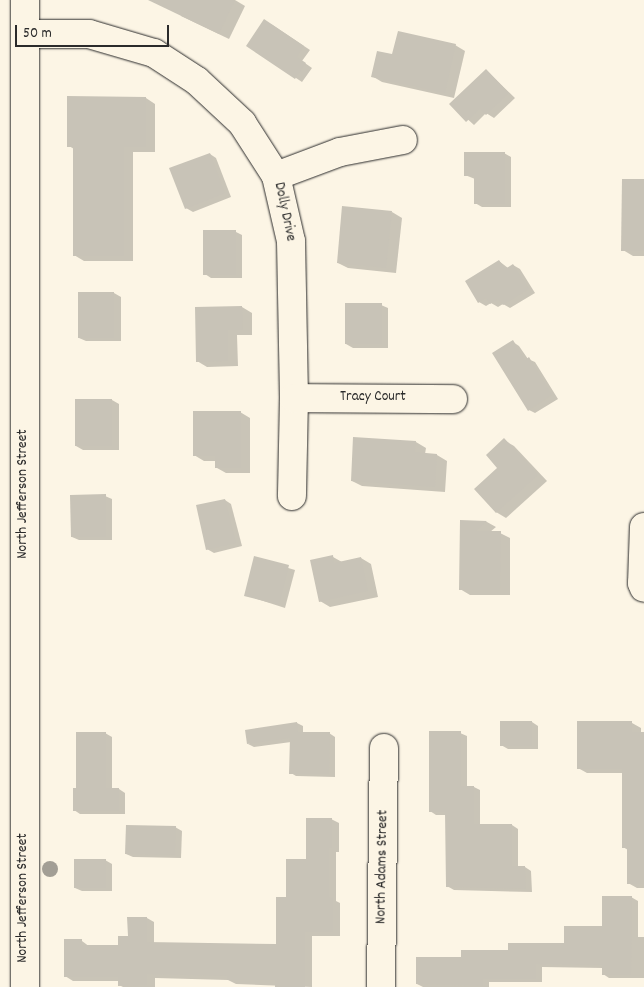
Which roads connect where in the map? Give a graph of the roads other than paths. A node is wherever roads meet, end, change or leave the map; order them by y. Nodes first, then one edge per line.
1 (25, 0) edge
2 (25, 34) junction
3 (403, 140) dead end
4 (276, 176) junction
5 (294, 398) junction
6 (453, 398) dead end
7 (292, 496) dead end
8 (644, 527) edge
9 (644, 588) edge
10 (12, 683) edge
11 (384, 748) dead end
12 (25, 987) edge
13 (381, 987) edge

1 - 2 street, North Jefferson Street
2 - 4 street, Dolly Drive
2 - 10 street, North Jefferson Street
3 - 4 street
4 - 5 street, Dolly Drive
5 - 6 street, Tracy Court
5 - 7 street, Dolly Drive
8 - 9 street
10 - 12 street, North Jefferson Street
11 - 13 street, North Adams Street

